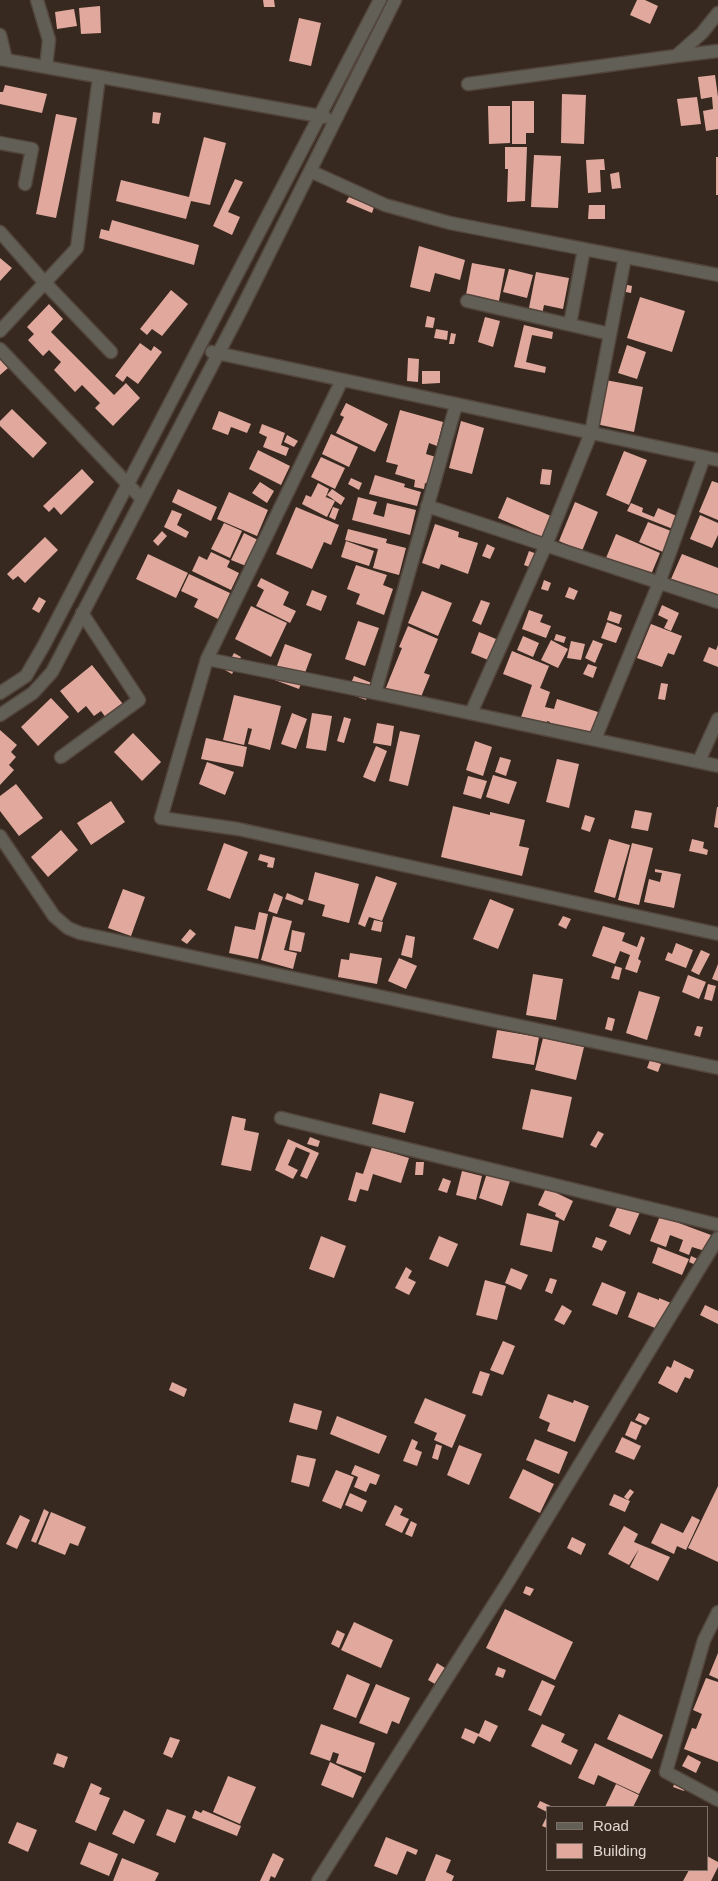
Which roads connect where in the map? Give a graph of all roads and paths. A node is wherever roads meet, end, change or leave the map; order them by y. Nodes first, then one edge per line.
1 (37, 0) edge
2 (380, 0) edge
3 (395, 0) edge
4 (718, 13) edge
5 (0, 35) edge
6 (718, 51) edge
7 (676, 56) junction
8 (3, 60) edge
9 (46, 67) junction
10 (100, 77) junction
11 (468, 84) dead end
12 (319, 116) junction
13 (336, 119) junction
14 (0, 143) edge
15 (310, 171) junction
16 (25, 184) dead end
17 (0, 232) edge
18 (584, 249) junction
19 (625, 257) junction
20 (718, 276) edge
21 (45, 283) junction
22 (467, 301) dead end
23 (570, 324) junction
24 (0, 331) edge
25 (610, 334) junction
26 (0, 349) edge
27 (198, 350) junction
28 (111, 352) dead end
29 (218, 354) junction
30 (342, 380) junction
31 (456, 405) junction
32 (591, 433) junction
33 (704, 457) junction
34 (718, 460) edge
35 (128, 485) junction
36 (142, 500) junction
37 (428, 506) junction
38 (546, 546) junction
39 (659, 583) junction
40 (718, 602) edge
41 (82, 614) junction
42 (207, 659) junction
43 (0, 693) edge
44 (375, 693) junction
45 (471, 713) junction
46 (0, 715) edge
47 (718, 719) edge
48 (594, 740) junction
49 (61, 757) dead end
50 (699, 762) junction
51 (718, 766) edge
52 (0, 836) edge
53 (718, 934) edge
54 (718, 1068) edge
55 (281, 1118) dead end
56 (718, 1225) edge
57 (718, 1238) edge
58 (718, 1612) edge
59 (718, 1800) edge
60 (318, 1881) edge

1 - 9 street
2 - 12 street
3 - 13 street
4 - 7 street
5 - 8 street
6 - 7 street
7 - 11 street
8 - 9 street
9 - 10 street
10 - 12 street
10 - 21 street
12 - 13 street
12 - 27 street
13 - 15 street
14 - 16 street
15 - 18 street
15 - 29 street
17 - 21 street
18 - 19 street
18 - 23 street
19 - 20 street
19 - 25 street
21 - 24 street
21 - 28 street
22 - 23 street
23 - 25 street
25 - 32 street
26 - 35 street
27 - 29 street
27 - 35 street
29 - 30 street
29 - 36 street
30 - 31 street
30 - 42 street
31 - 32 street
31 - 37 street
32 - 33 street
32 - 38 street
33 - 34 street
33 - 39 street
35 - 36 street
35 - 43 street
36 - 41 street
37 - 38 street
37 - 44 street
38 - 39 street
38 - 45 street
39 - 40 street
39 - 48 street
41 - 46 street
41 - 49 street
42 - 44 street
42 - 53 street
44 - 45 street
45 - 48 street
47 - 50 street
48 - 50 street
50 - 51 street
52 - 54 street
55 - 56 street
57 - 60 street
58 - 59 street

